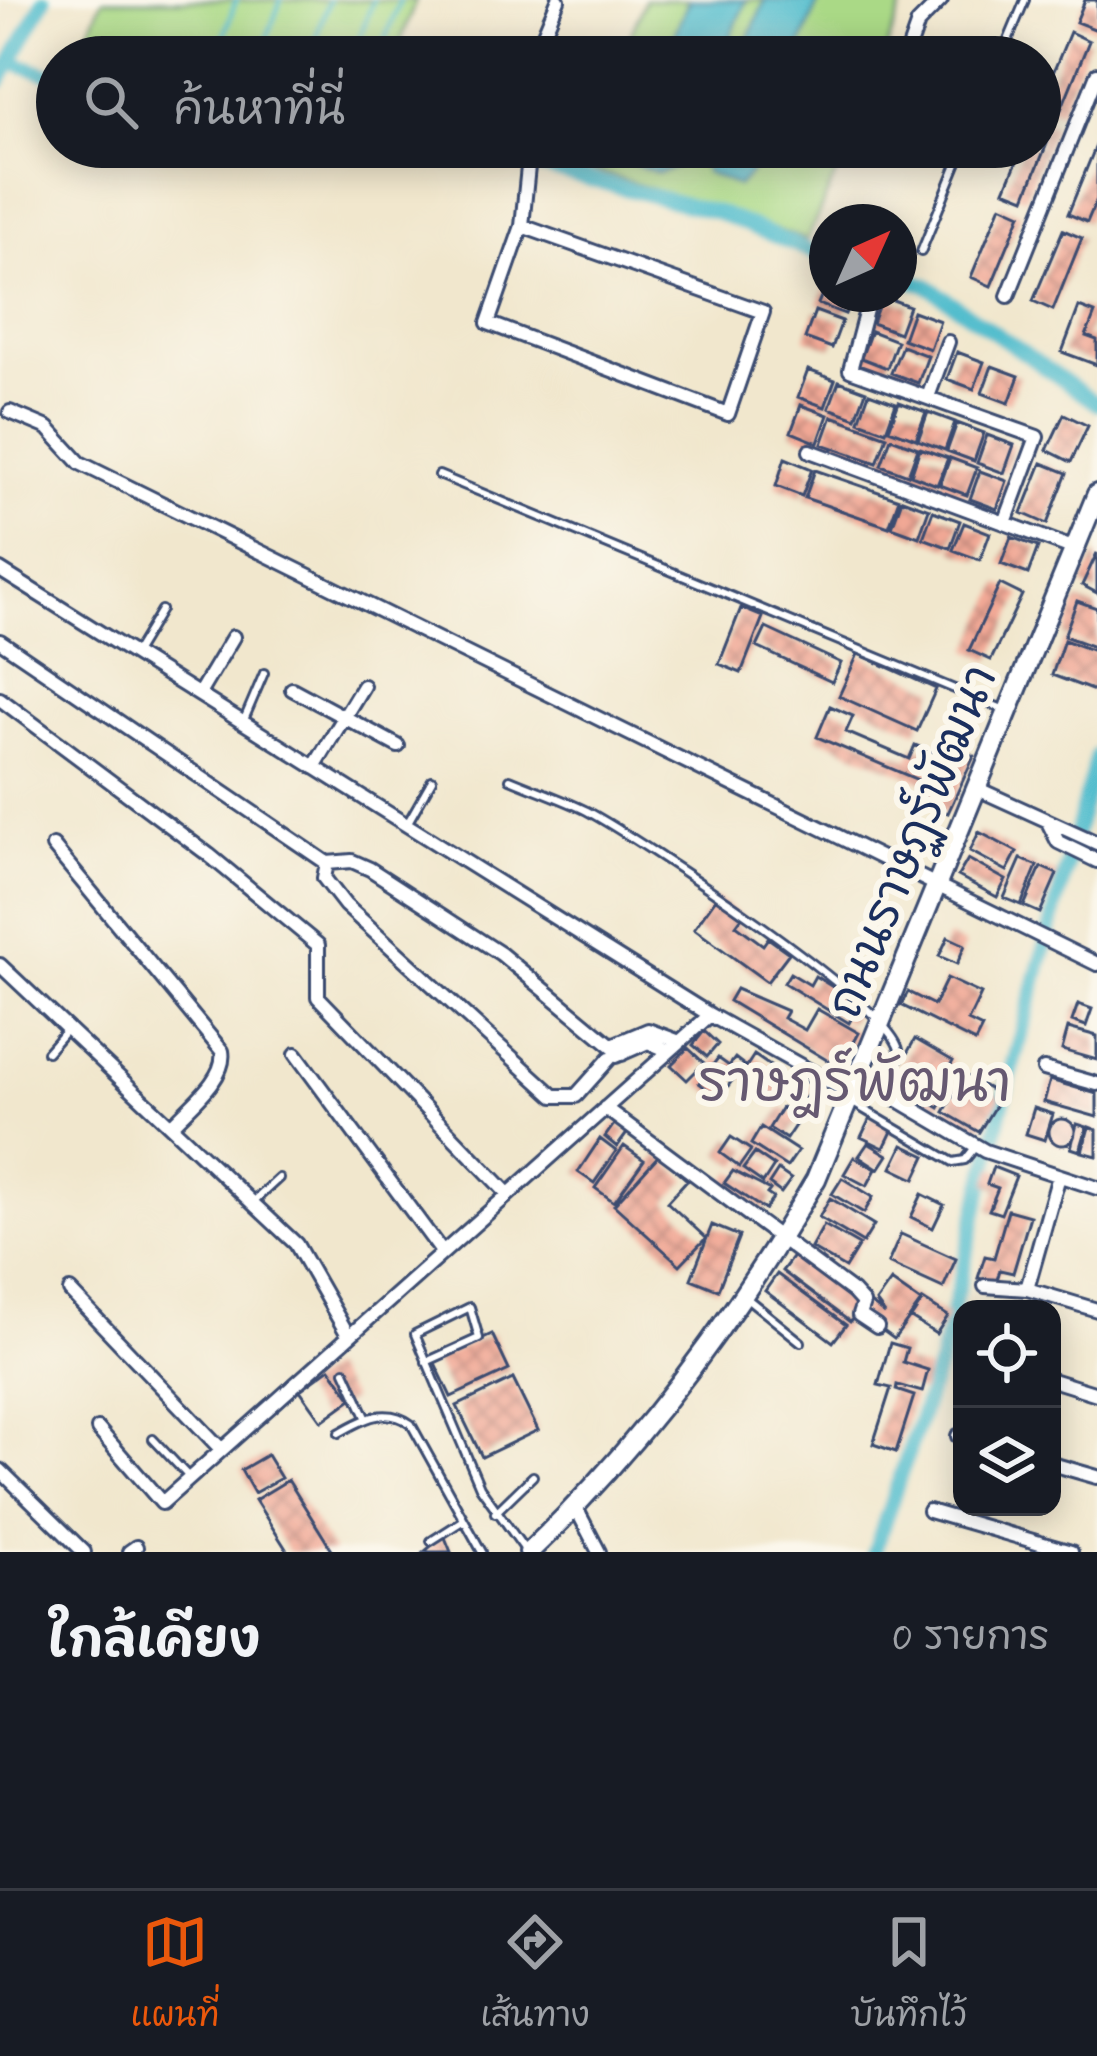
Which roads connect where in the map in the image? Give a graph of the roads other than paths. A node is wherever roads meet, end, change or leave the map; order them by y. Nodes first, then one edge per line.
1 (558, 0) edge
2 (940, 0) edge
3 (1024, 0) edge
4 (543, 36) edge
5 (913, 36) edge
6 (1009, 36) edge
7 (1097, 74) edge
8 (1061, 164) edge
9 (529, 168) edge
10 (955, 168) edge
11 (1059, 168) edge
12 (522, 226) junction
13 (921, 252) dead end
14 (1008, 296) dead end
15 (865, 312) edge
16 (948, 342) dead end
17 (928, 397) junction
18 (10, 412) dead end
19 (810, 451) dead end
20 (439, 475) dead end
21 (1097, 494) edge
22 (1006, 520) junction
23 (1075, 549) junction
24 (0, 570) edge
25 (161, 610) dead end
26 (233, 637) dead end
27 (0, 641) edge
28 (134, 654) junction
29 (264, 674) dead end
30 (363, 686) dead end
31 (292, 689) dead end
32 (199, 694) junction
33 (0, 699) edge
34 (1008, 712) junction
35 (344, 718) junction
36 (243, 722) junction
37 (398, 746) dead end
38 (314, 766) junction
39 (511, 779) dead end
40 (432, 781) dead end
41 (979, 790) junction
42 (1053, 823) junction
43 (407, 824) junction
44 (1097, 843) edge
45 (53, 846) dead end
46 (1095, 860) edge
47 (327, 863) junction
48 (939, 885) junction
49 (1095, 958) edge
50 (0, 965) edge
51 (710, 1015) junction
52 (884, 1022) junction
53 (68, 1028) junction
54 (674, 1046) junction
55 (46, 1052) dead end
56 (615, 1052) junction
57 (296, 1054) dead end
58 (1045, 1069) dead end
59 (1097, 1084) edge
60 (881, 1090) junction
61 (854, 1092) junction
62 (605, 1108) junction
63 (172, 1125) junction
64 (981, 1149) junction
65 (1058, 1176) junction
66 (279, 1178) dead end
67 (1097, 1188) edge
68 (508, 1194) junction
69 (254, 1202) junction
70 (781, 1238) junction
71 (442, 1252) junction
72 (985, 1286) dead end
73 (1028, 1288) junction
74 (70, 1291) dead end
75 (744, 1296) junction
76 (1097, 1310) edge
77 (877, 1327) dead end
78 (348, 1335) junction
79 (801, 1342) dead end
80 (427, 1362) junction
81 (345, 1371) dead end
82 (1061, 1384) edge
83 (1097, 1394) edge
84 (366, 1418) junction
85 (98, 1429) dead end
86 (339, 1433) dead end
87 (153, 1439) dead end
88 (220, 1448) junction
89 (1061, 1467) edge
90 (0, 1470) edge
91 (188, 1476) junction
92 (533, 1476) dead end
93 (1097, 1477) edge
94 (576, 1508) junction
95 (929, 1511) dead end
96 (495, 1513) junction
97 (465, 1519) junction
98 (431, 1541) dead end
99 (532, 1551) edge
100 (83, 1552) edge
101 (482, 1552) edge
102 (599, 1552) edge
103 (1071, 1552) edge

1 - 4 street
2 - 5 street
3 - 6 lane
7 - 8 street
9 - 12 street
10 - 13 lane
11 - 14 street
12 - 12 street
15 - 17 street
16 - 17 street
17 - 22 street
18 - 48 street
19 - 22 street
20 - 34 lane
21 - 23 street, ถนนราษฏร์พัฒนา
22 - 23 street
23 - 34 street, ถนนราษฏร์พัฒนา
24 - 28 street
25 - 28 lane
26 - 32 street
27 - 47 street
28 - 32 street
29 - 36 lane
30 - 35 street
31 - 35 street
32 - 36 street
33 - 68 street
34 - 41 street, ถนนราษฏร์พัฒนา
35 - 37 street
35 - 38 street
36 - 38 street
38 - 43 street
39 - 52 lane
40 - 43 lane
41 - 42 street
41 - 48 street, ถนนราษฏร์พัฒนา
42 - 44 street
42 - 46 street
43 - 51 street
45 - 63 street
47 - 56 street
47 - 56 street
48 - 49 street
48 - 52 street, ถนนราษฏร์พัฒนา
50 - 53 street
51 - 54 street
51 - 61 street
52 - 60 lane
52 - 61 street, ถนนราษฏร์พัฒนา
53 - 55 lane
53 - 63 street
54 - 56 street
54 - 62 street
57 - 71 street
58 - 59 street
60 - 61 street
60 - 64 street
61 - 64 lane
61 - 70 street, ถนนราษฏร์พัฒนา
62 - 68 street
62 - 70 street
63 - 69 street
64 - 65 street
65 - 67 street
65 - 73 street
66 - 69 lane
68 - 71 street
69 - 78 street
70 - 75 street, ถนนราษฏร์พัฒนา
70 - 77 street
71 - 78 street
72 - 73 street
73 - 76 street
74 - 88 street
75 - 79 lane
75 - 94 street, ถนนราษฏร์พัฒนา
78 - 88 street
80 - 80 lane
80 - 96 lane
81 - 84 lane
82 - 83 street
84 - 86 lane
84 - 97 lane
85 - 91 street
87 - 91 lane
88 - 91 street
89 - 93 street
90 - 100 street
92 - 96 lane
94 - 99 street, ถนนราษฏร์พัฒนา
94 - 102 street
95 - 103 street
96 - 99 lane
97 - 98 lane
97 - 101 lane

